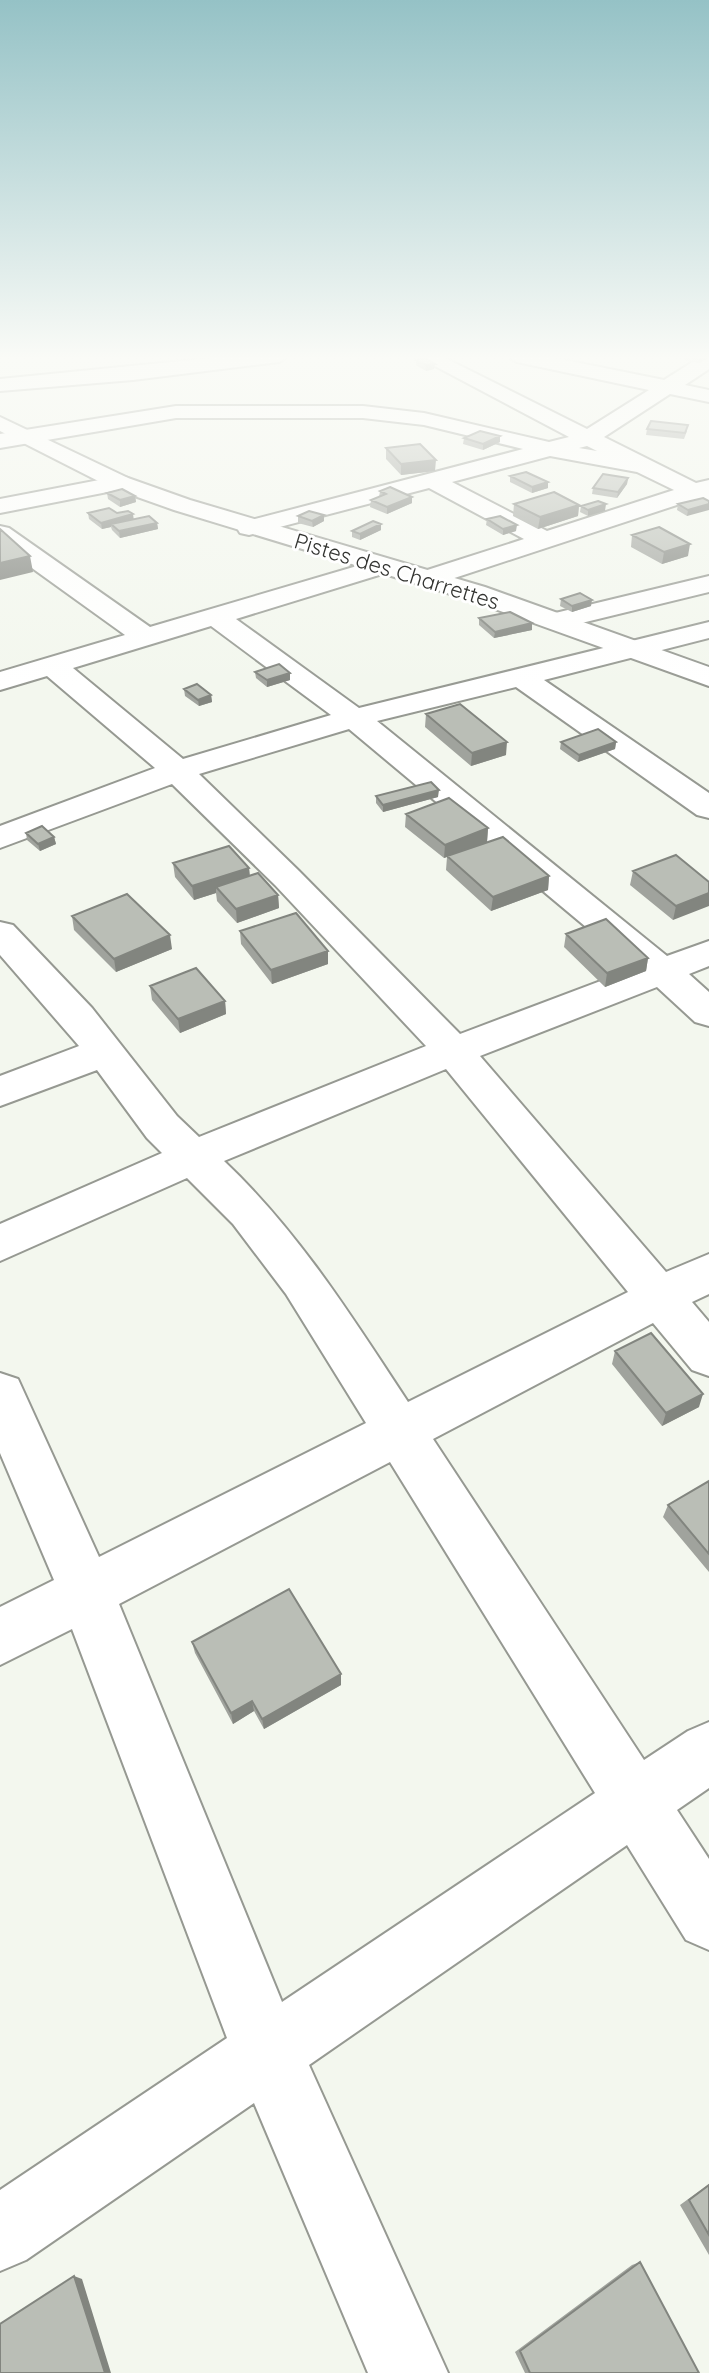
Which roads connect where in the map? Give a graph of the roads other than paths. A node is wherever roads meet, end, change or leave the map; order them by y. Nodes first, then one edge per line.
1 (87, 467) edge
2 (482, 467) edge
3 (641, 467) edge
4 (432, 480) junction
5 (120, 483) junction
6 (704, 493) edge
7 (0, 506) edge
8 (249, 528) junction
9 (0, 533) edge
10 (546, 541) junction
11 (383, 566) junction
12 (427, 579) junction
13 (709, 584) edge
14 (216, 617) junction
15 (557, 621) junction
16 (709, 630) edge
17 (147, 638) junction
18 (634, 649) junction
19 (52, 666) junction
20 (521, 677) junction
21 (709, 677) edge
22 (0, 681) edge
23 (354, 718) junction
24 (177, 771) junction
25 (709, 808) edge
26 (0, 838) edge
27 (0, 933) edge
28 (709, 953) edge
29 (664, 972) junction
30 (709, 1013) edge
31 (103, 1052) junction
32 (455, 1053) junction
33 (0, 1092) edge
34 (191, 1158) junction
35 (0, 1243) edge
36 (709, 1272) edge
37 (658, 1297) junction
38 (709, 1356) edge
39 (0, 1394) edge
40 (398, 1433) junction
41 (86, 1591) junction
42 (0, 1637) edge
43 (709, 1752) edge
44 (635, 1802) junction
45 (709, 1917) edge
46 (267, 2051) junction
47 (0, 2234) edge
48 (408, 2373) edge

1 - 5 street, Pistes des Charrettes
2 - 4 street
3 - 6 street
4 - 8 street
4 - 10 street
5 - 7 street
5 - 8 street, Pistes des Charrettes
6 - 10 street
8 - 11 street, Pistes des Charrettes
9 - 17 street
10 - 12 street
11 - 12 street, Pistes des Charrettes
11 - 14 street
12 - 15 street, Pistes des Charrettes
13 - 15 street
14 - 17 street
14 - 23 street
15 - 18 street, Pistes des Charrettes
16 - 18 street
17 - 19 street
18 - 20 street
18 - 21 street, Pistes des Charrettes
19 - 22 street
19 - 24 street
20 - 23 street
20 - 25 street
23 - 24 street
23 - 29 street
24 - 26 street
24 - 32 street
27 - 31 street
28 - 29 street
29 - 30 street
29 - 32 street
31 - 33 street
31 - 34 street
32 - 34 street
32 - 37 street
34 - 35 street
34 - 40 street
36 - 37 street
37 - 38 street
37 - 40 street
39 - 41 street
40 - 41 street
40 - 44 street
41 - 42 street
41 - 46 street
43 - 44 street
44 - 45 street
44 - 46 street
46 - 47 street
46 - 48 street

